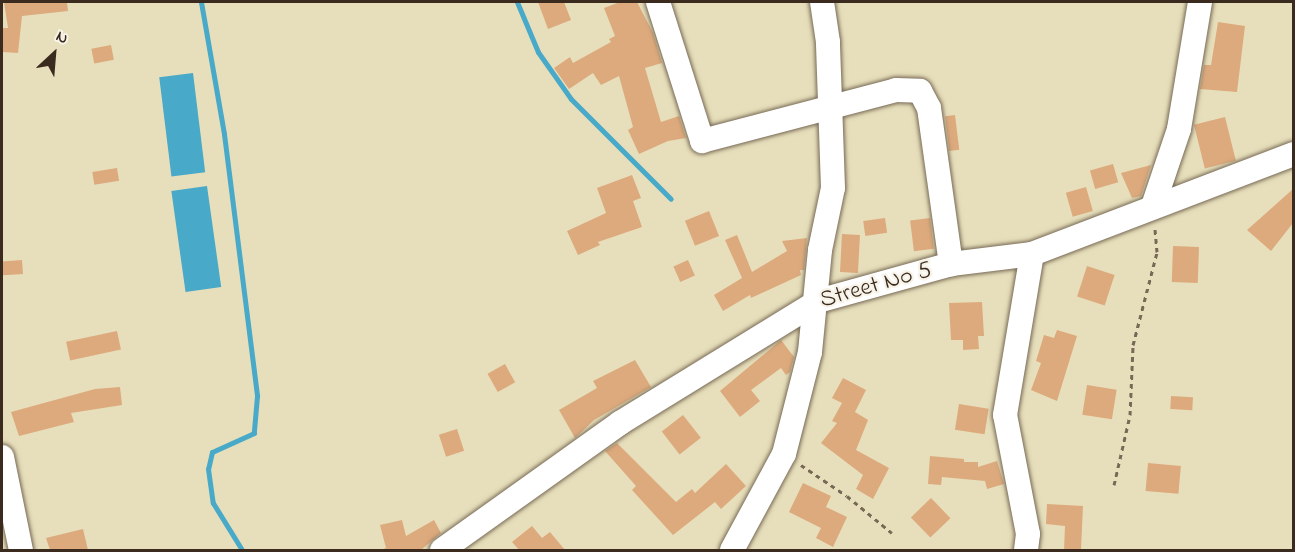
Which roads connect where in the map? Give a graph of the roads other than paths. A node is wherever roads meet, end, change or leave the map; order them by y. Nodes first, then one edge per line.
1 (658, 2) edge
2 (822, 2) edge
3 (1200, 2) edge
4 (830, 109) junction
5 (1293, 154) edge
6 (1153, 206) junction
7 (1032, 254) junction
8 (951, 264) junction
9 (818, 301) junction
10 (2, 457) edge
11 (21, 550) edge
12 (442, 550) edge
13 (732, 550) edge
14 (1026, 550) edge

1 - 4 street
2 - 4 street
3 - 6 street
4 - 8 street
4 - 9 street
5 - 6 street, Street No 5
6 - 7 street, Street No 5
7 - 8 street, Street No 5
7 - 14 street
8 - 9 street, Street No 5
9 - 12 street, Street No 5
9 - 13 street
10 - 11 street

